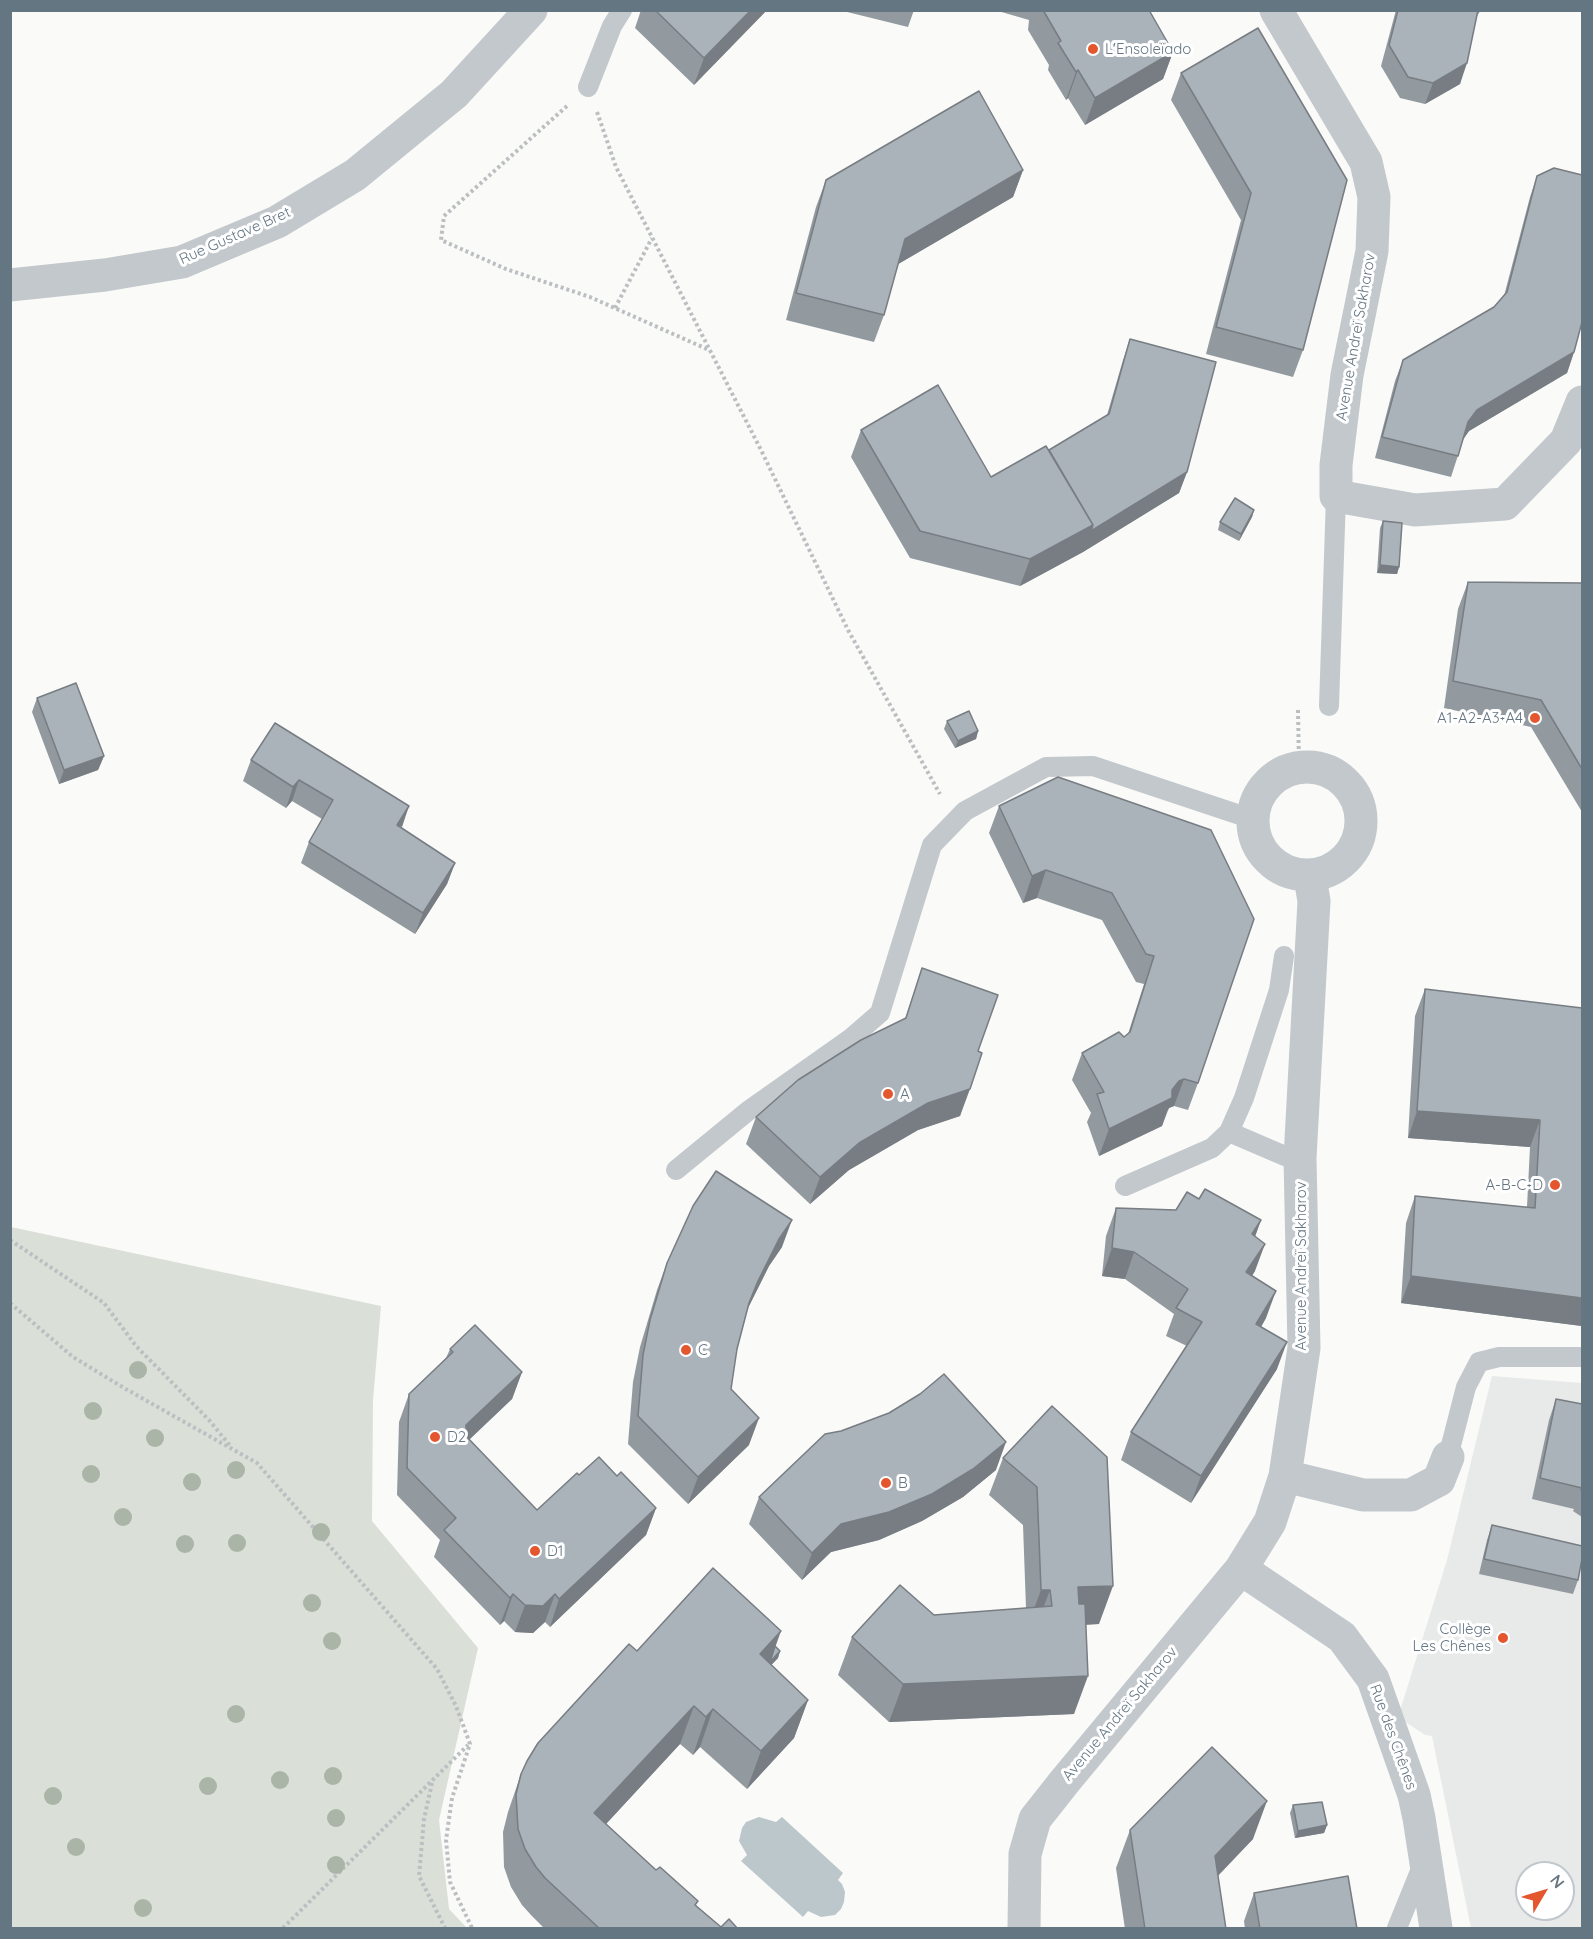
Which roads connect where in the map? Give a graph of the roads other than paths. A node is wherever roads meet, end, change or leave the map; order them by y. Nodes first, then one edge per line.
1 (531, 10) edge
2 (622, 10) edge
3 (1276, 10) edge
4 (588, 87) road end
5 (10, 285) edge
6 (1582, 402) edge
7 (1336, 496) junction
8 (1329, 706) dead end
9 (1252, 819) junction
10 (1310, 877) junction
11 (1284, 956) dead end
12 (1229, 1132) junction
13 (1300, 1158) junction
14 (676, 1170) dead end
15 (1125, 1185) dead end
16 (1582, 1357) edge
17 (1448, 1457) joint
18 (1285, 1476) junction
19 (1241, 1569) junction
20 (1425, 1860) junction
21 (1024, 1929) edge
22 (1397, 1929) edge
23 (1436, 1929) edge

1 - 5 street, Rue Gustave Bret
2 - 4 lane
3 - 7 street, Avenue Andreï Sakharov
6 - 7 street
7 - 8 lane
9 - 10 street
9 - 10 street
9 - 14 lane
10 - 13 street, Avenue Andreï Sakharov
11 - 12 lane
12 - 13 lane
12 - 15 lane
13 - 18 street, Avenue Andreï Sakharov
16 - 17 lane
17 - 18 street
18 - 19 street, Avenue Andreï Sakharov
19 - 20 street, Rue des Chênes
19 - 21 street, Avenue Andreï Sakharov
20 - 22 lane
20 - 23 street, Rue des Chênes

